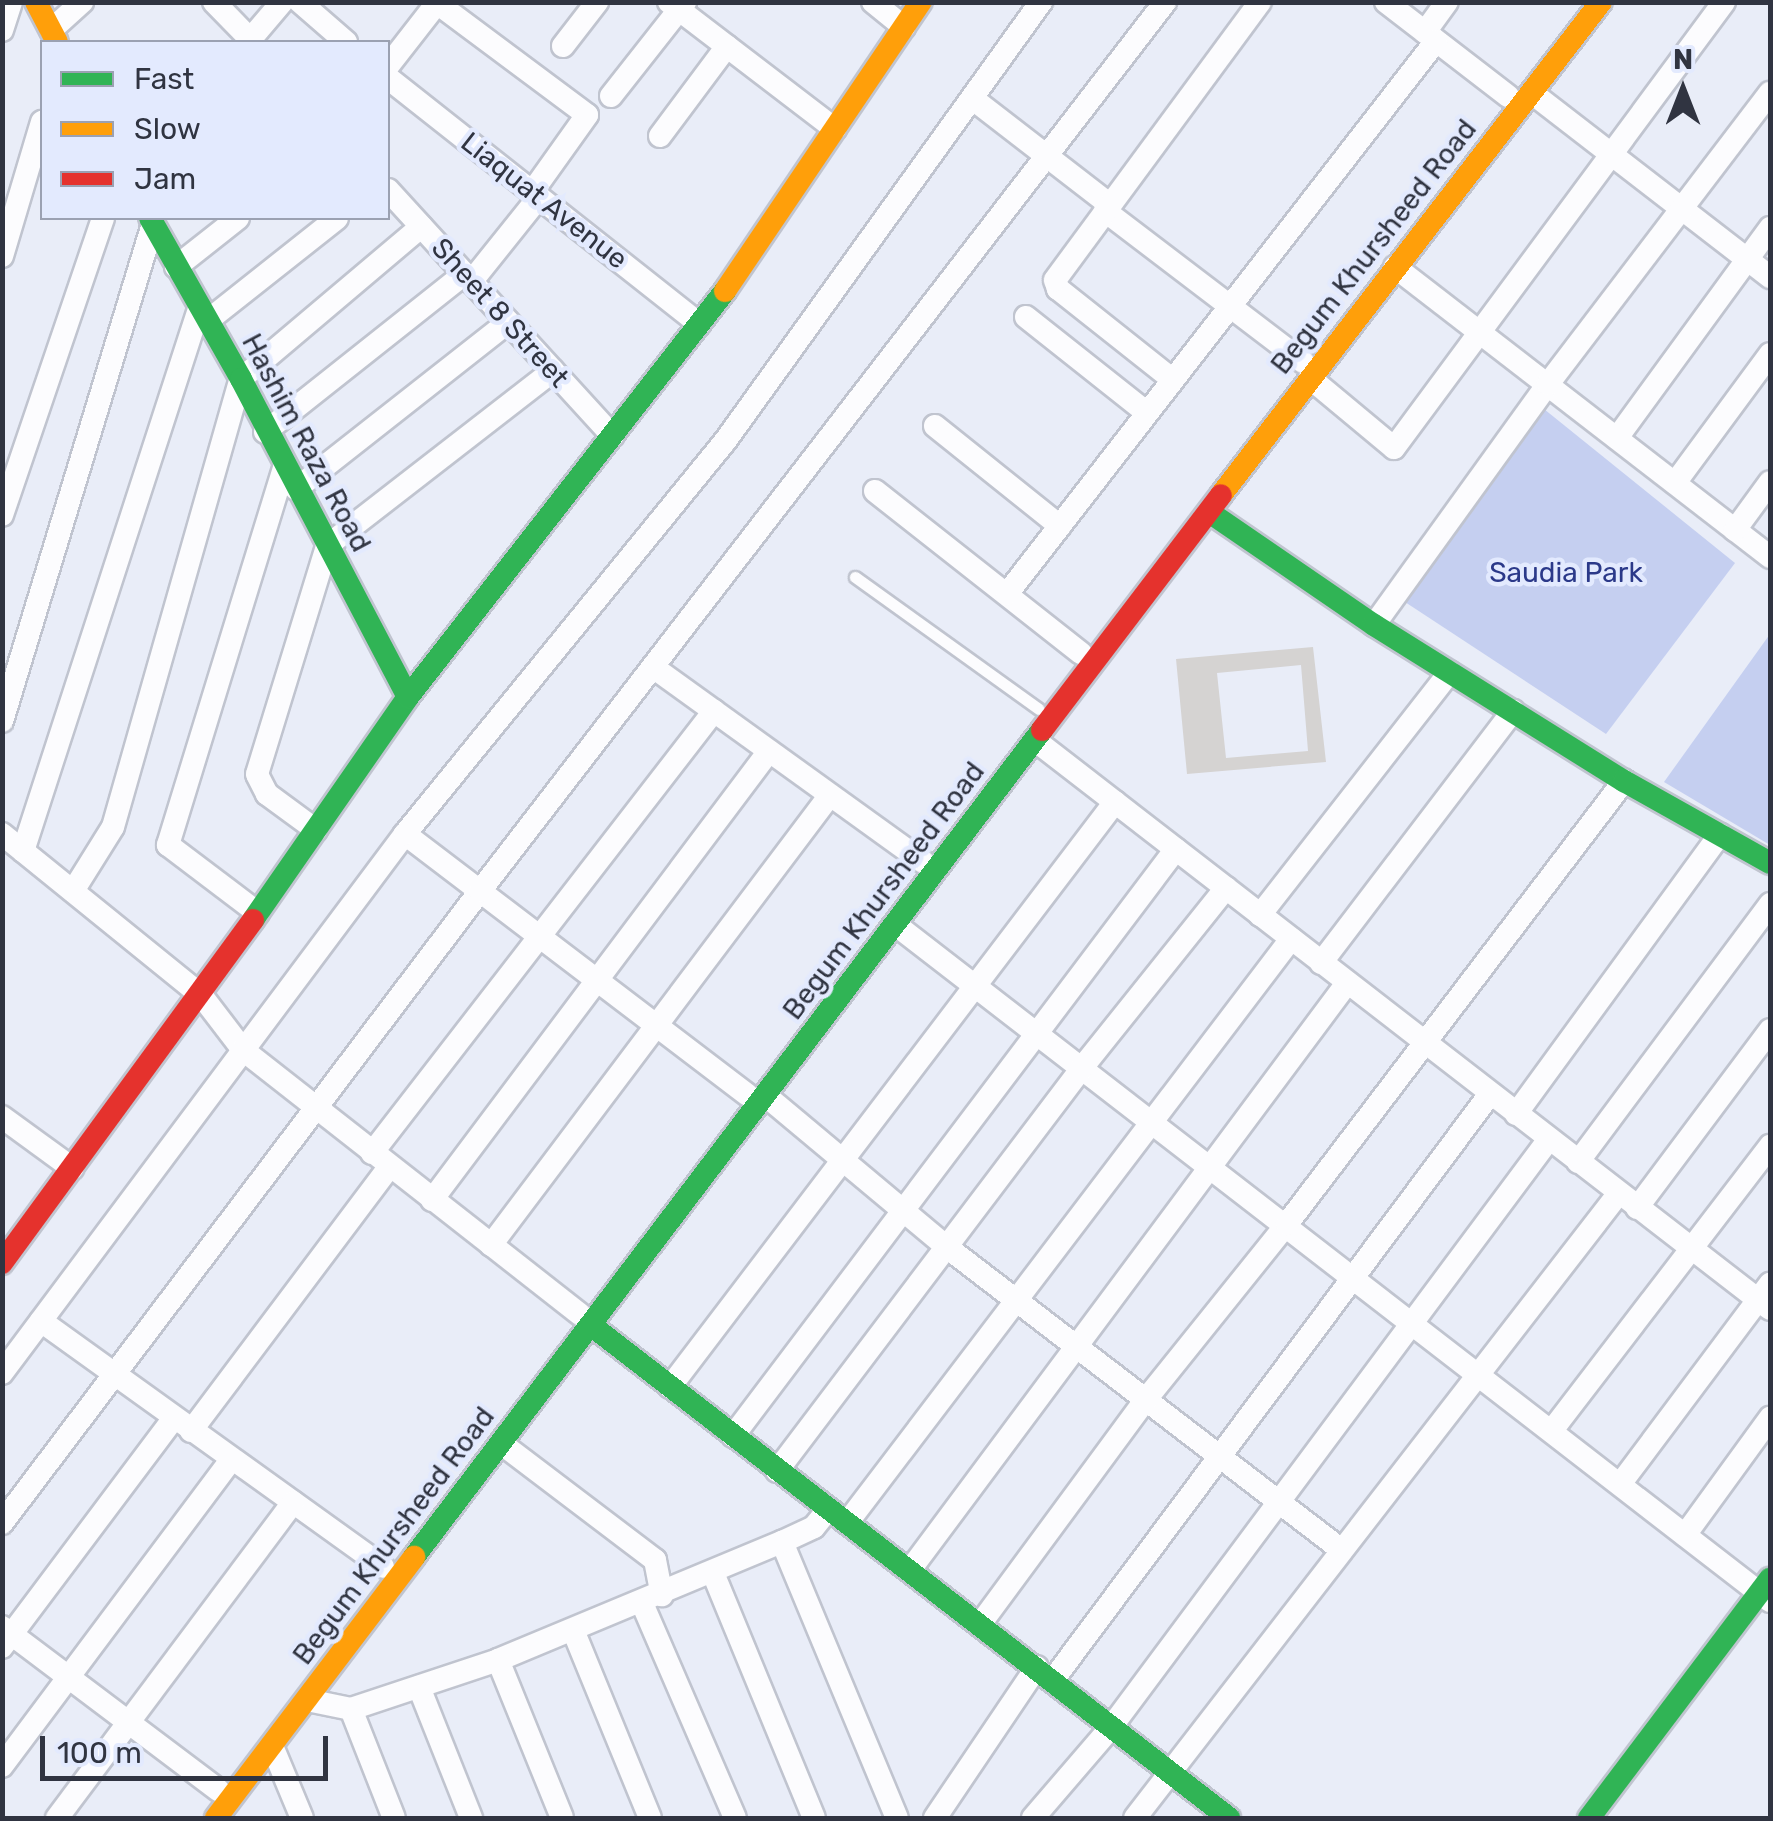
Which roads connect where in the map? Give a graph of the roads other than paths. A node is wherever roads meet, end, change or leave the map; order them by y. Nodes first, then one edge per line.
1 (11, 2) edge
2 (36, 2) edge
3 (82, 2) edge
4 (214, 2) edge
5 (282, 2) edge
6 (300, 2) edge
7 (597, 2) edge
8 (873, 2) edge
9 (921, 2) edge
10 (1041, 2) edge
11 (1166, 2) edge
12 (1260, 2) edge
13 (1386, 2) edge
14 (1446, 2) edge
15 (1580, 2) edge
16 (1602, 2) edge
17 (1724, 2) edge
18 (677, 5) edge
19 (904, 27) junction
20 (2, 30) edge
21 (54, 36) edge
22 (1430, 36) junction
23 (249, 40) edge
24 (253, 40) edge
25 (344, 40) edge
26 (563, 46) dead end
27 (727, 46) junction
28 (390, 63) edge
29 (390, 80) edge
30 (1532, 92) junction
31 (1770, 93) edge
32 (612, 96) dead end
33 (1508, 96) junction
34 (973, 99) junction
35 (40, 129) edge
36 (835, 129) junction
37 (660, 136) dead end
38 (1612, 154) junction
39 (1048, 156) junction
40 (390, 192) edge
41 (536, 194) junction
42 (1107, 208) junction
43 (1682, 208) junction
44 (102, 220) edge
45 (235, 220) edge
46 (334, 220) edge
47 (152, 221) edge
48 (421, 227) junction
49 (1770, 228) edge
50 (2, 256) edge
51 (1748, 259) junction
52 (176, 266) junction
53 (1395, 266) junction
54 (1770, 277) edge
55 (468, 278) junction
56 (1230, 306) junction
57 (202, 315) junction
58 (1026, 317) dead end
59 (508, 322) junction
60 (700, 324) junction
61 (1480, 332) junction
62 (1770, 354) edge
63 (1307, 370) junction
64 (553, 371) junction
65 (240, 379) junction
66 (1173, 380) junction
67 (1548, 384) junction
68 (1147, 413) junction
69 (936, 426) dead end
70 (265, 432) junction
71 (612, 436) junction
72 (1617, 438) junction
73 (284, 467) junction
74 (1675, 482) junction
75 (1770, 482) edge
76 (296, 489) junction
77 (875, 490) dead end
78 (1209, 512) junction
79 (2, 515) edge
80 (1060, 526) junction
81 (1735, 530) junction
82 (326, 546) junction
83 (1770, 557) edge
84 (855, 576) dead end
85 (1007, 594) junction
86 (1374, 625) junction
87 (1082, 654) junction
88 (653, 667) junction
89 (1450, 672) junction
90 (408, 697) junction
91 (714, 711) junction
92 (1513, 712) junction
93 (1046, 714) junction
94 (2, 721) edge
95 (1036, 741) junction
96 (769, 751) junction
97 (1624, 780) junction
98 (830, 794) junction
99 (1116, 802) junction
100 (316, 830) junction
101 (2, 834) edge
102 (405, 834) junction
103 (1720, 834) junction
104 (1176, 849) junction
105 (23, 851) junction
106 (923, 862) junction
107 (1770, 863) edge
108 (1226, 888) junction
109 (73, 891) junction
110 (480, 891) junction
111 (1770, 904) edge
112 (258, 913) junction
113 (1260, 915) junction
114 (896, 925) junction
115 (539, 936) junction
116 (1291, 938) junction
117 (1321, 962) junction
118 (597, 981) junction
119 (1347, 983) junction
120 (975, 987) junction
121 (201, 995) junction
122 (823, 1008) junction
123 (656, 1026) junction
124 (1770, 1030) edge
125 (1036, 1034) junction
126 (1423, 1042) junction
127 (243, 1050) junction
128 (1080, 1069) junction
129 (1490, 1094) junction
130 (756, 1095) junction
131 (316, 1108) junction
132 (1516, 1114) junction
133 (2, 1117) edge
134 (1152, 1122) junction
135 (1549, 1139) junction
136 (1770, 1146) edge
137 (381, 1160) junction
138 (843, 1160) junction
139 (1578, 1162) junction
140 (1210, 1166) junction
141 (72, 1168) junction
142 (432, 1200) junction
143 (1628, 1200) junction
144 (903, 1210) junction
145 (1287, 1224) junction
146 (491, 1245) junction
147 (948, 1248) junction
148 (1692, 1249) junction
149 (2, 1263) edge
150 (1354, 1276) junction
151 (1767, 1298) edge
152 (1016, 1300) junction
153 (586, 1320) junction
154 (40, 1321) junction
155 (1413, 1321) junction
156 (1077, 1346) junction
157 (1478, 1372) junction
158 (2, 1373) edge
159 (114, 1374) junction
160 (670, 1387) junction
161 (1148, 1398) junction
162 (1770, 1418) edge
163 (182, 1425) junction
164 (1553, 1429) junction
165 (733, 1436) junction
166 (502, 1444) junction
167 (1220, 1455) junction
168 (232, 1460) junction
169 (777, 1471) junction
170 (1621, 1483) junction
171 (1279, 1502) junction
172 (292, 1503) junction
173 (838, 1517) junction
174 (2, 1523) edge
175 (1686, 1534) junction
176 (782, 1542) junction
177 (1341, 1550) junction
178 (383, 1567) junction
179 (910, 1570) junction
180 (713, 1573) junction
181 (1767, 1591) edge
182 (652, 1599) junction
183 (981, 1623) junction
184 (573, 1630) junction
185 (6, 1636) edge
186 (498, 1660) junction
187 (1045, 1673) junction
188 (70, 1677) junction
189 (419, 1686) junction
190 (307, 1700) junction
191 (351, 1709) junction
192 (128, 1725) junction
193 (1112, 1726) junction
194 (272, 1746) junction
195 (2, 1766) edge
196 (1170, 1772) junction
197 (218, 1790) junction
198 (58, 1818) edge
199 (196, 1818) edge
200 (216, 1818) edge
201 (302, 1818) edge
202 (394, 1818) edge
203 (471, 1818) edge
204 (562, 1818) edge
205 (650, 1818) edge
206 (734, 1818) edge
207 (814, 1818) edge
208 (897, 1818) edge
209 (935, 1818) edge
210 (1033, 1818) edge
211 (1135, 1818) edge
212 (1230, 1818) edge
213 (1589, 1818) edge

1 - 20 street
2 - 21 main road
3 - 21 street
4 - 23 street
5 - 24 street
6 - 25 street
7 - 26 street
8 - 19 street
9 - 19 main road
10 - 34 street
11 - 39 street
12 - 42 street
13 - 22 street
14 - 22 street
15 - 33 main road, Begum Khursheed Road
16 - 30 main road, Begum Khursheed Road
17 - 38 street
18 - 27 street
18 - 32 street
19 - 36 main road
22 - 33 street
22 - 56 street
27 - 36 street
27 - 37 street
28 - 41 street
29 - 41 street, Liaquat Avenue
30 - 38 street
30 - 53 main road, Begum Khursheed Road
31 - 43 street
33 - 63 main road, Begum Khursheed Road
34 - 39 street
34 - 102 street
35 - 50 street
36 - 60 main road
38 - 43 street
38 - 61 street
39 - 42 street
39 - 88 street
40 - 48 street, Sheet 8 Street
41 - 55 street
41 - 60 street, Liaquat Avenue
42 - 56 street
42 - 66 street
43 - 51 street
43 - 67 street
44 - 79 street
45 - 52 street
46 - 57 street
47 - 52 main road, Hashim Raza Road
47 - 94 street
48 - 55 street, Sheet 8 Street
48 - 65 street
49 - 51 street
51 - 54 street
51 - 72 street
52 - 57 main road, Hashim Raza Road
53 - 61 street
53 - 63 main road, Begum Khursheed Road
55 - 59 street, Sheet 8 Street
55 - 70 street
56 - 63 street
56 - 66 street
57 - 65 main road, Hashim Raza Road
57 - 105 street
58 - 68 street
59 - 64 street, Sheet 8 Street
59 - 76 street
60 - 71 main road
61 - 63 street
61 - 67 street
62 - 74 street
63 - 78 main road, Begum Khursheed Road
63 - 87 main road, Begum Khursheed Road
64 - 71 street, Sheet 8 Street
64 - 82 street
65 - 70 main road, Hashim Raza Road
65 - 109 street
66 - 68 street
67 - 72 street
67 - 86 street
68 - 80 street
69 - 80 street
70 - 73 main road, Hashim Raza Road
71 - 90 main road
72 - 74 street
73 - 76 main road, Hashim Raza Road
73 - 112 street
74 - 81 street
75 - 81 street
76 - 82 main road, Hashim Raza Road
77 - 85 street
78 - 86 main road
78 - 93 main road, Begum Khursheed Road
80 - 85 street
81 - 83 street
82 - 90 main road, Hashim Raza Road
82 - 100 street
84 - 93 lane
85 - 87 street
86 - 89 main road
87 - 93 main road, Begum Khursheed Road
88 - 91 street
88 - 110 street
89 - 92 main road
89 - 113 street
90 - 100 main road
91 - 96 street
91 - 115 street
92 - 97 main road
92 - 117 street
93 - 95 main road, Begum Khursheed Road
93 - 106 main road, Begum Khursheed Road
95 - 99 street
95 - 114 main road, Begum Khursheed Road
96 - 98 street
96 - 118 street
97 - 103 main road
97 - 126 street
98 - 106 street
98 - 123 street
99 - 104 street
99 - 120 street
100 - 112 main road
101 - 105 street
102 - 110 street
102 - 127 street
103 - 107 main road
103 - 132 street
104 - 108 street
104 - 125 street
105 - 109 street
106 - 122 main road, Begum Khursheed Road
108 - 113 street
108 - 128 street
109 - 121 street
110 - 115 street
110 - 131 street
111 - 139 street
112 - 121 main road
113 - 116 street
114 - 120 street
114 - 122 main road, Begum Khursheed Road
115 - 118 street
115 - 137 street
116 - 117 street
116 - 134 street
117 - 119 street
118 - 123 street
118 - 142 street
119 - 126 street
119 - 140 street
120 - 125 street
120 - 138 street
121 - 127 street
121 - 141 main road
122 - 130 main road, Begum Khursheed Road
123 - 130 street
123 - 146 street
124 - 143 street
125 - 128 street
125 - 144 street
126 - 129 street
126 - 145 street
127 - 131 street
127 - 154 street
128 - 134 street
128 - 147 street
129 - 132 street
129 - 150 street
130 - 138 street
130 - 153 main road, Begum Khursheed Road
131 - 137 street
131 - 159 street
132 - 135 street
133 - 141 street
134 - 140 street
134 - 152 street
135 - 139 street
135 - 155 street
136 - 148 street
137 - 142 street
137 - 163 street
138 - 144 street
138 - 160 street
139 - 143 street
140 - 145 street
140 - 156 street
141 - 149 main road
142 - 146 street
143 - 148 street
143 - 157 street
144 - 147 street
144 - 165 street
145 - 150 street
145 - 161 street
146 - 153 street
147 - 152 street
147 - 169 street
148 - 151 street
148 - 164 street
150 - 155 street
150 - 167 street
151 - 170 street
152 - 156 street
152 - 173 street
153 - 160 main road
153 - 166 main road, Begum Khursheed Road
153 - 178 main road, Begum Khursheed Road
154 - 158 street
154 - 159 street
155 - 157 street
155 - 171 street
156 - 161 street
156 - 179 street
157 - 164 street
157 - 177 street
159 - 163 street
159 - 174 street
160 - 165 main road
161 - 167 street
161 - 183 street
162 - 175 street
163 - 168 street
163 - 185 street
164 - 170 street
165 - 169 main road
166 - 182 street
166 - 190 main road, Begum Khursheed Road
167 - 171 street
167 - 187 street
168 - 172 street
168 - 188 street
169 - 173 main road
170 - 175 street
171 - 177 street
171 - 193 street
172 - 178 street
172 - 192 street
173 - 176 street
173 - 179 main road
175 - 181 street
176 - 180 street
176 - 208 street
177 - 196 street
178 - 197 main road, Begum Khursheed Road
179 - 183 main road
180 - 182 street
180 - 207 street
181 - 213 main road
182 - 184 street
182 - 206 street
183 - 187 main road
184 - 186 street
184 - 205 street
185 - 188 street
186 - 189 street
186 - 204 street
187 - 193 main road
187 - 209 street
188 - 192 street
188 - 195 street
189 - 191 street
189 - 203 street
190 - 191 street
190 - 194 main road, Begum Khursheed Road
191 - 202 street
192 - 197 street
192 - 198 street
193 - 196 main road
193 - 210 street
194 - 200 main road, Begum Khursheed Road
194 - 201 street
196 - 211 street
196 - 212 main road
197 - 199 main road, Begum Khursheed Road

